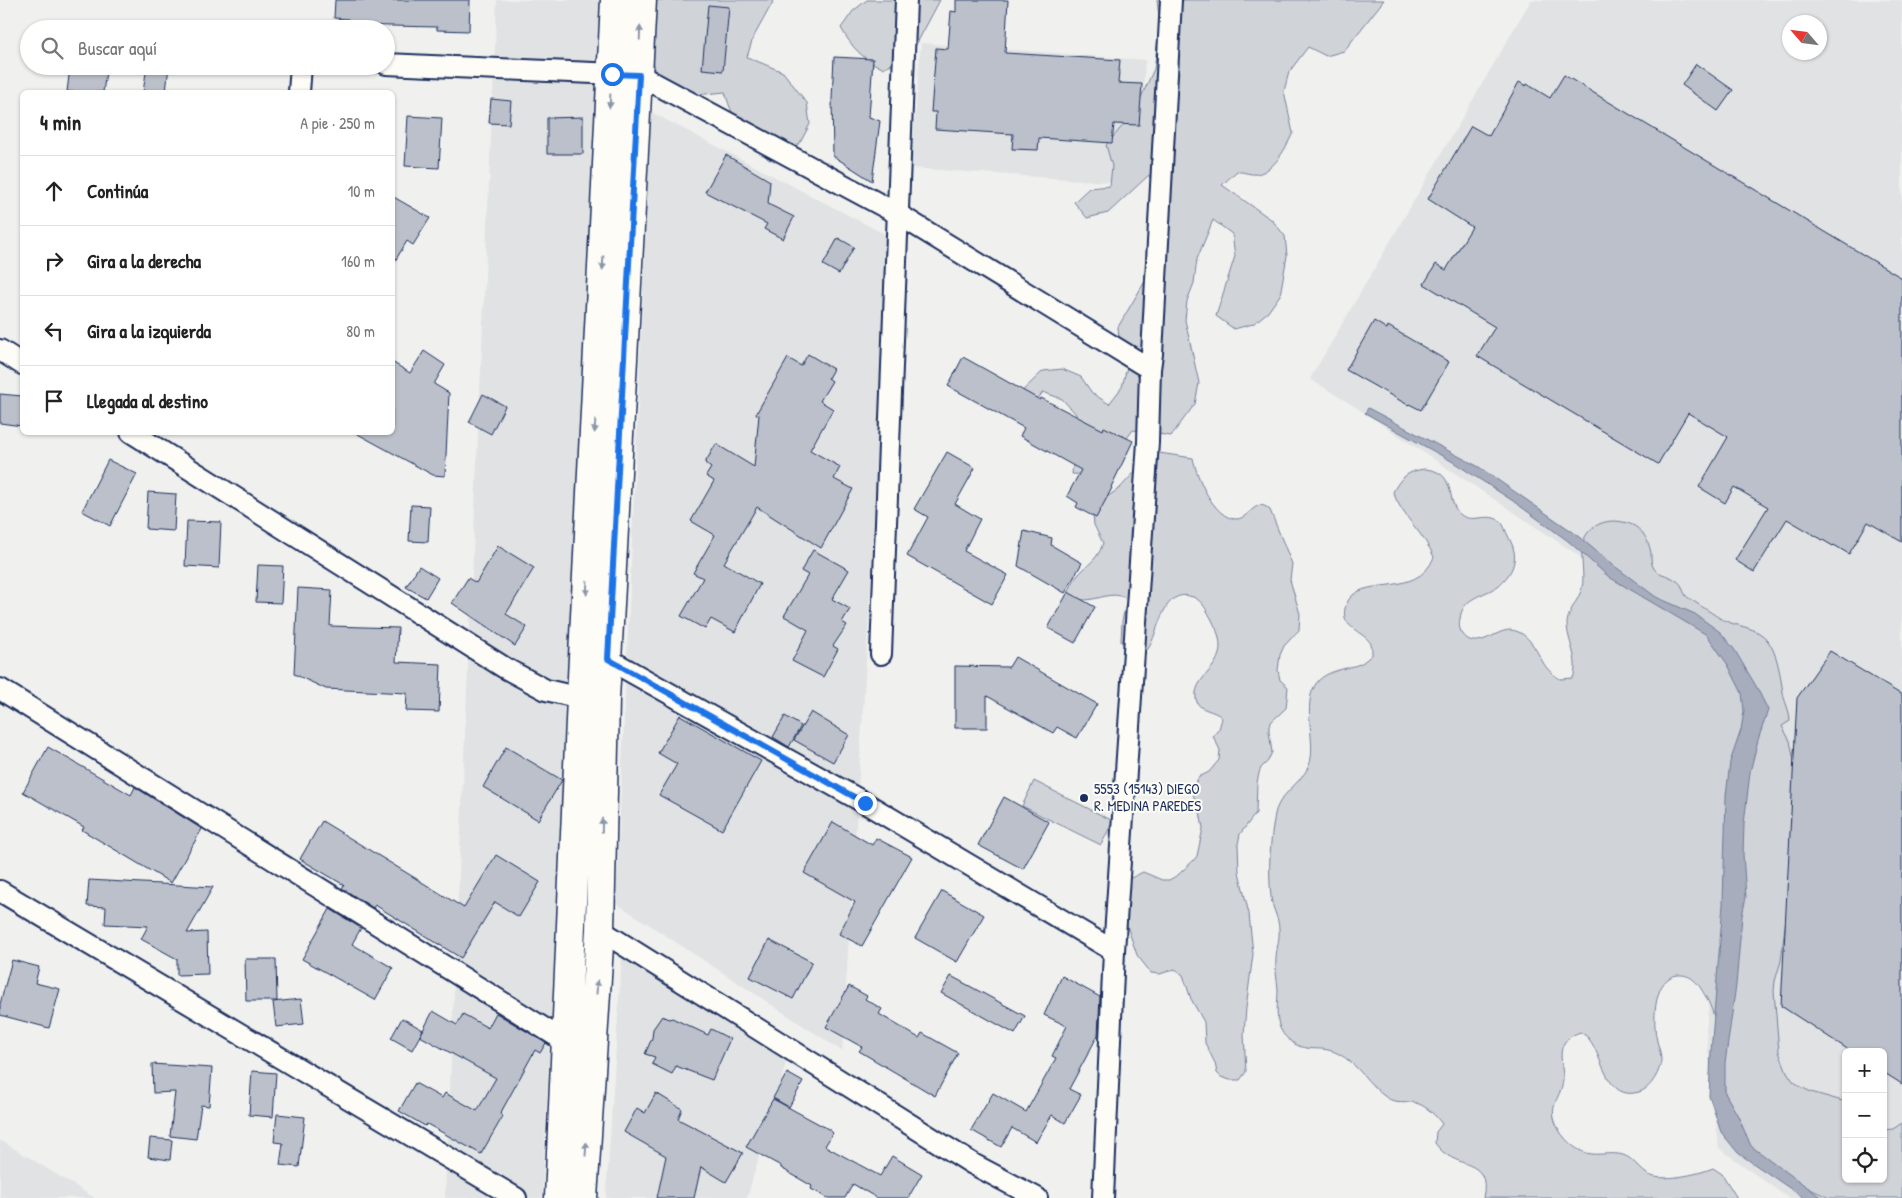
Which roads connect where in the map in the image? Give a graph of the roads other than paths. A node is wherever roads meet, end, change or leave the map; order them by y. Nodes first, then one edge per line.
1 (615, 0) edge
2 (642, 0) edge
3 (906, 0) edge
4 (1171, 0) edge
5 (395, 64) edge
6 (612, 74) junction
7 (300, 75) edge
8 (639, 75) junction
9 (299, 90) edge
10 (896, 213) junction
11 (0, 350) edge
12 (20, 363) edge
13 (1150, 369) junction
14 (136, 435) edge
15 (881, 654) dead end
16 (608, 659) junction
17 (0, 689) edge
18 (593, 699) junction
19 (0, 890) edge
20 (600, 930) junction
21 (1114, 950) junction
22 (566, 1042) junction
23 (516, 1198) edge
24 (558, 1198) edge
25 (583, 1198) edge
26 (1037, 1198) edge
27 (1103, 1198) edge

1 - 6 main road
8 -> 2 main road
3 - 10 street
4 - 13 street
5 - 6 street
6 - 8 street
6 -> 18 main road
7 - 9 street
8 - 10 street
8 - 16 main road
10 - 13 street
10 - 15 street
11 - 12 street
13 - 21 street
14 - 18 street
16 - 18 main road
16 - 21 street
17 - 22 street
20 -> 18 main road
18 - 22 main road
19 - 23 street
25 -> 20 main road
20 - 26 street
21 - 27 street
22 - 24 main road

